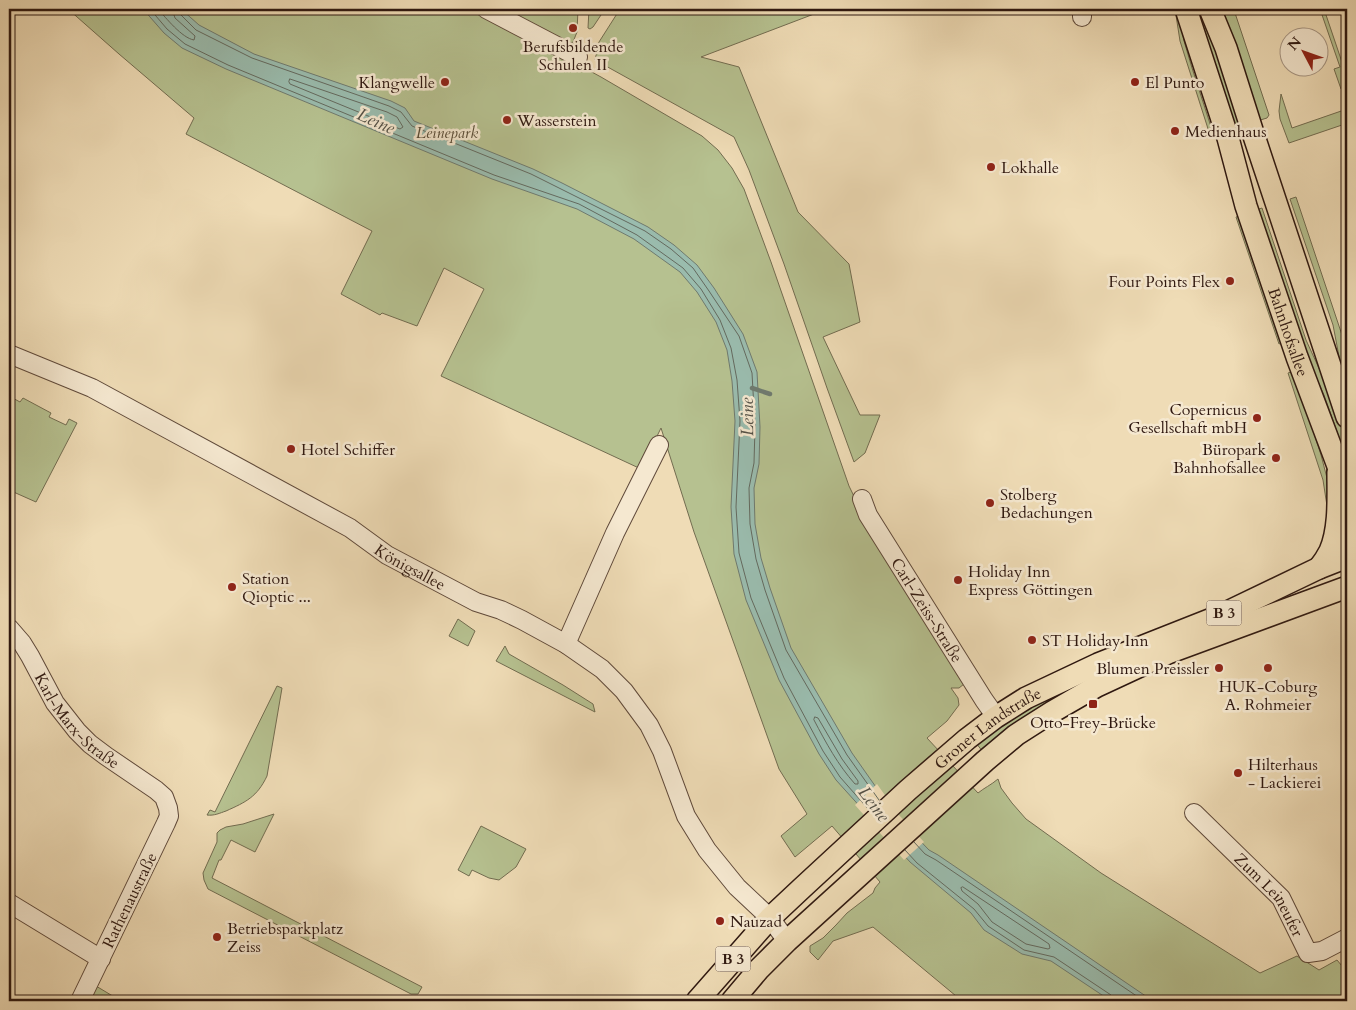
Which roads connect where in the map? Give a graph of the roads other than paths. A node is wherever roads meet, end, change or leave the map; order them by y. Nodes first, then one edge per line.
1 (486, 9) edge
2 (1186, 9) edge
3 (1210, 9) edge
4 (578, 57) dead end
5 (1263, 164) junction
6 (1237, 170) junction
7 (9, 354) edge
8 (1347, 417) edge
9 (659, 445) dead end
10 (1338, 469) junction
11 (1347, 490) edge
12 (862, 499) dead end
13 (1347, 557) edge
14 (1319, 568) junction
15 (1347, 588) edge
16 (9, 628) edge
17 (566, 644) junction
18 (996, 717) junction
19 (164, 797) joint
20 (1194, 813) dead end
21 (9, 903) edge
22 (770, 918) junction
23 (1347, 938) edge
24 (787, 942) junction
25 (101, 959) junction
26 (80, 1001) edge
27 (697, 1001) edge
28 (732, 1001) edge

1 - 4 street
2 - 6 main road, Bahnhofsallee
3 - 5 main road, Bahnhofsallee
5 - 6 main road
5 - 8 main road, Bahnhofsallee
6 - 10 main road, Bahnhofsallee
7 - 17 street, Königsallee
9 - 17 street
10 - 11 main road, Bahnhofsallee
10 - 14 main road
12 - 18 street, Carl-Zeiss-Straße
13 - 14 main road, Groner Landstraße / B 3
14 - 18 main road, Groner Landstraße / B 3
15 - 24 main road, Groner Landstraße / B 3
16 - 19 street, Karl-Marx-Straße
17 - 22 street, Königsallee
18 - 22 main road, Groner Landstraße / B 3
19 - 25 street, Rathenaustraße
20 - 23 street, Zum Leineufer
21 - 25 street
22 - 24 street, Königsallee
22 - 27 main road, Groner Landstraße / B 3
24 - 28 main road, Groner Landstraße / B 3
25 - 26 street, Rathenaustraße

